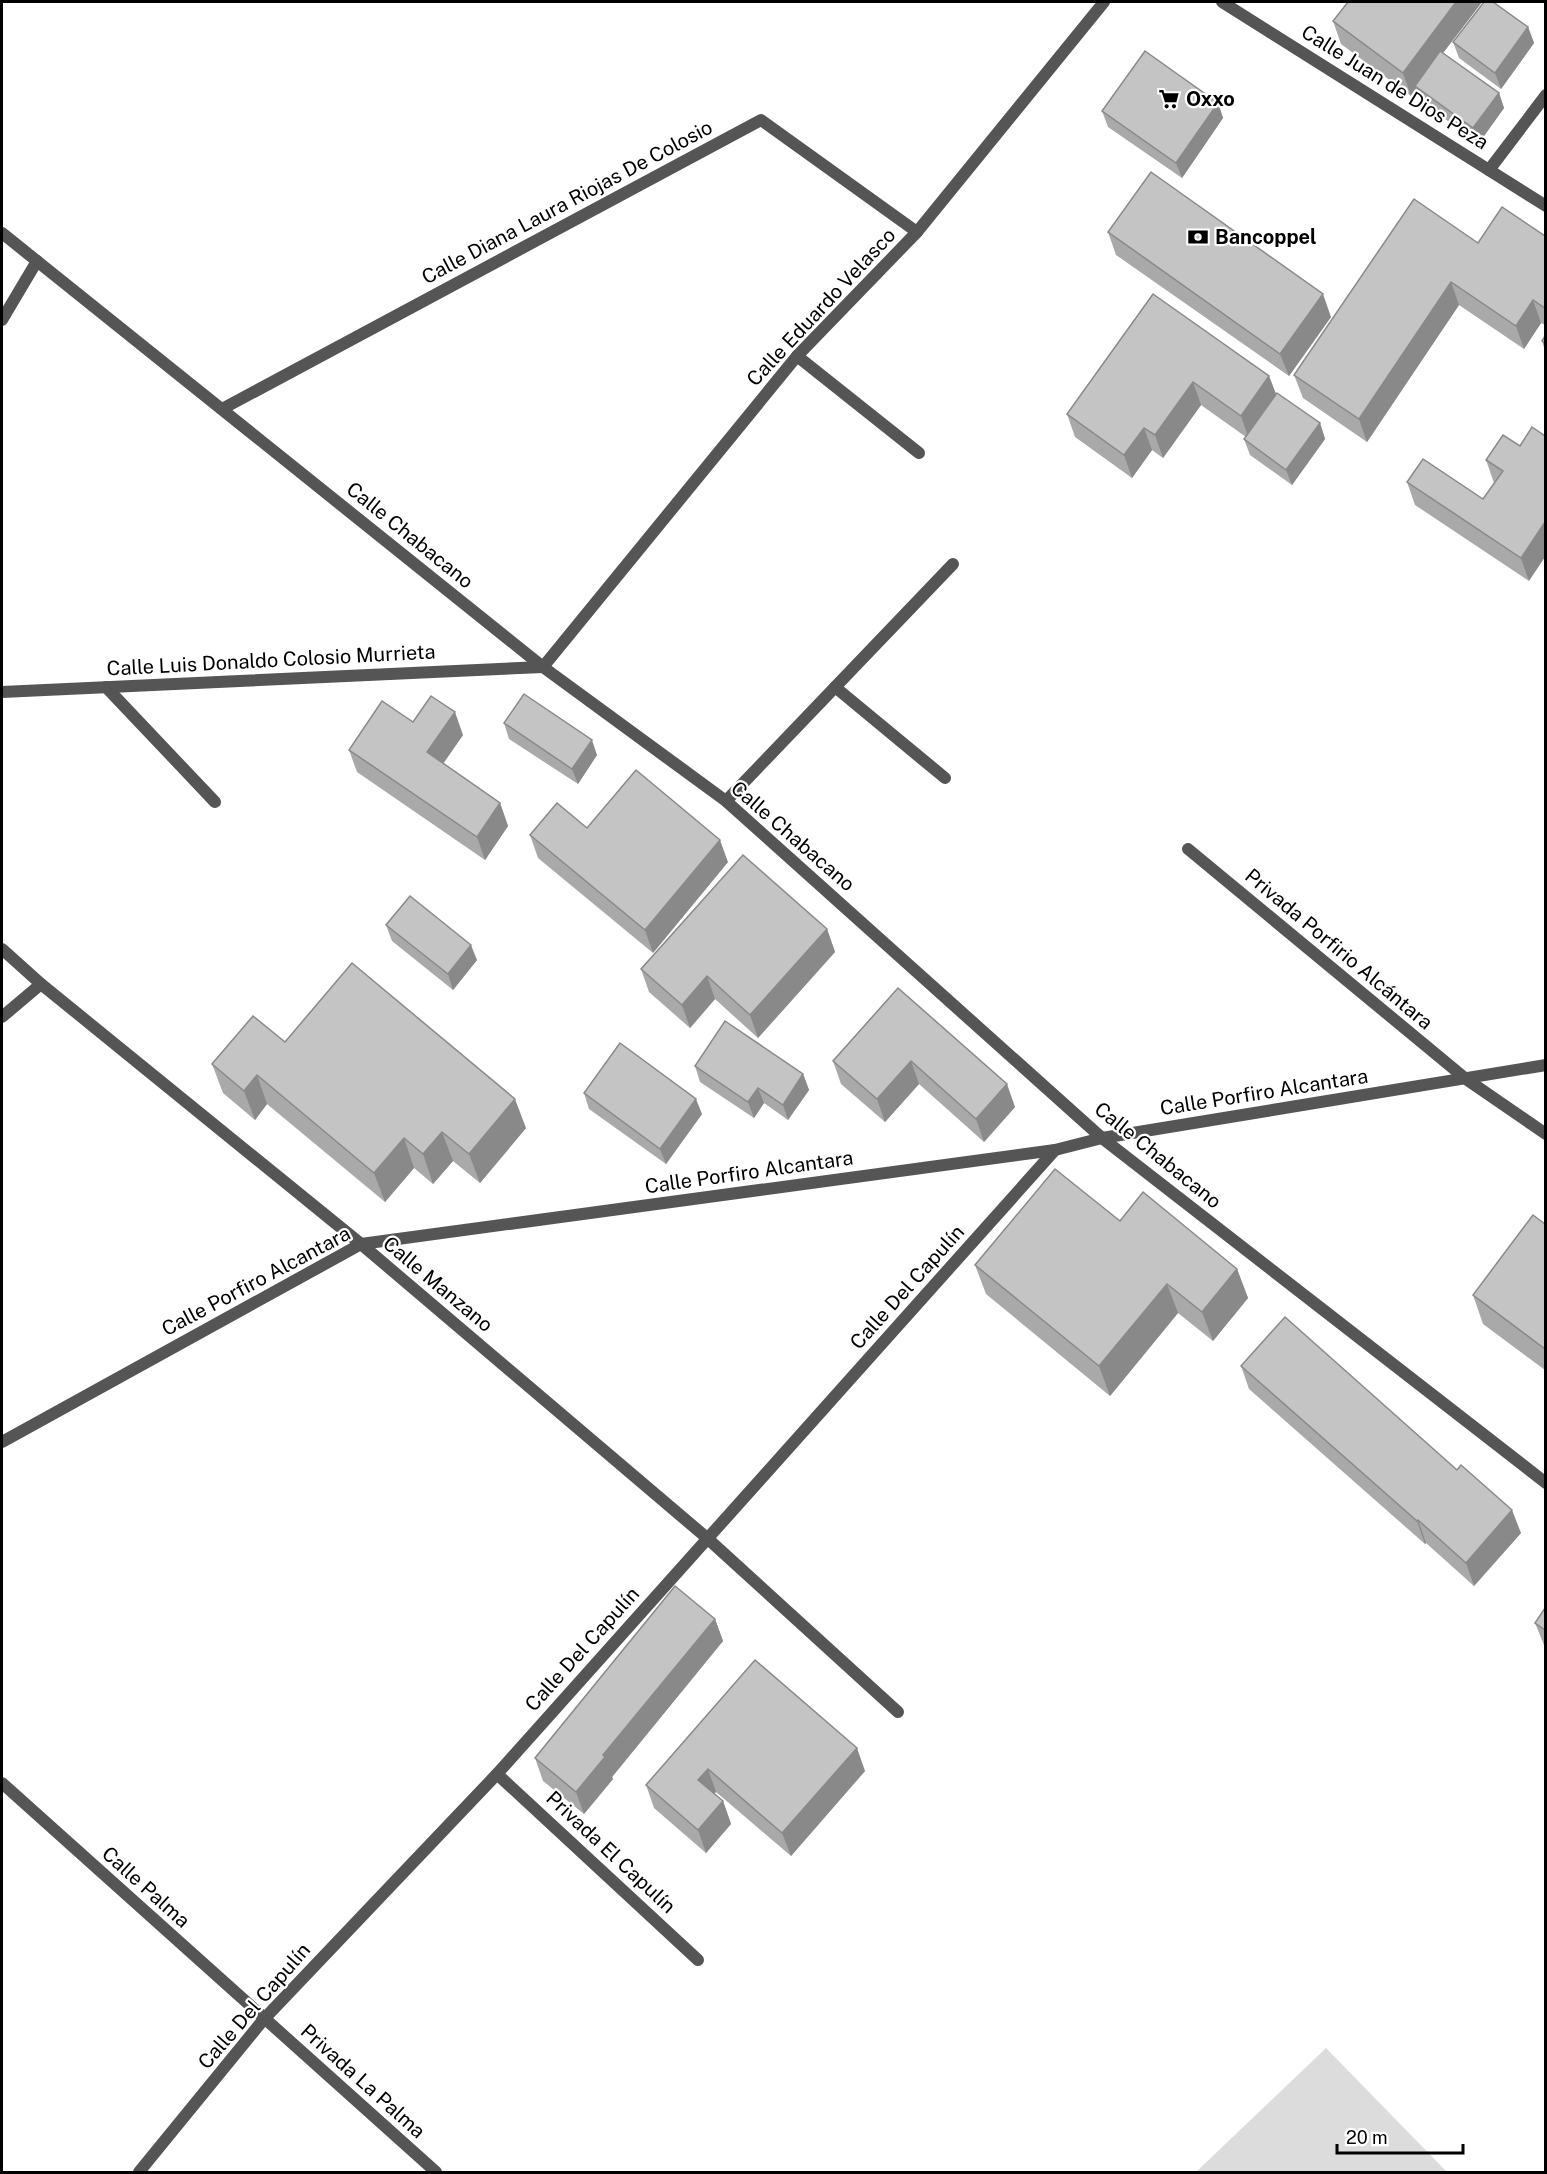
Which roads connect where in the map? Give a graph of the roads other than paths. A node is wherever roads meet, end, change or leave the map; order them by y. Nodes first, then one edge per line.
1 (1104, 2) edge
2 (1222, 2) edge
3 (1545, 95) edge
4 (1489, 170) junction
5 (1545, 206) edge
6 (917, 232) junction
7 (2, 233) edge
8 (37, 261) junction
9 (2, 321) edge
10 (797, 356) junction
11 (222, 409) junction
12 (919, 453) dead end
13 (953, 564) dead end
14 (543, 668) junction
15 (106, 687) junction
16 (835, 687) junction
17 (2, 692) edge
18 (945, 778) dead end
19 (726, 801) junction
20 (215, 802) dead end
21 (1188, 849) dead end
22 (2, 949) edge
23 (41, 984) junction
24 (2, 1017) edge
25 (1545, 1065) edge
26 (1466, 1078) junction
27 (1545, 1134) edge
28 (1102, 1138) junction
29 (1056, 1150) junction
30 (361, 1244) junction
31 (2, 1442) edge
32 (1545, 1483) edge
33 (707, 1538) junction
34 (898, 1712) dead end
35 (497, 1774) junction
36 (2, 1784) edge
37 (698, 1960) dead end
38 (264, 2019) junction
39 (139, 2172) edge
40 (436, 2172) edge

1 - 6 street, Calle Eduardo Velasco
2 - 4 street, Calle Juan de Dios Peza
3 - 4 street
4 - 5 street, Calle Juan de Dios Peza
6 - 10 street, Calle Eduardo Velasco
6 - 11 street, Calle Diana Laura Riojas De Colosio
7 - 8 street, Calle Chabacano
8 - 9 street
8 - 11 street, Calle Chabacano
10 - 12 street
10 - 14 street, Calle Eduardo Velasco
11 - 14 street, Calle Chabacano
13 - 16 street
14 - 15 street, Calle Luis Donaldo Colosio Murrieta
14 - 19 street, Calle Chabacano
15 - 17 street, Calle Luis Donaldo Colosio Murrieta
15 - 20 street
16 - 18 street
16 - 19 street
19 - 28 street, Calle Chabacano
21 - 26 street, Privada Porfirio Alcántara
22 - 23 street, Calle Manzano
23 - 24 street
23 - 30 street, Calle Manzano
25 - 26 street, Calle Porfiro Alcantara
26 - 27 street, Privada Porfirio Alcántara
26 - 28 street, Calle Porfiro Alcantara
28 - 29 street, Calle Porfiro Alcantara
28 - 32 street, Calle Chabacano
29 - 30 street, Calle Porfiro Alcantara
29 - 33 street, Calle Del Capulín
30 - 31 street, Calle Porfiro Alcantara
30 - 33 street, Calle Manzano
33 - 34 street
33 - 35 street, Calle Del Capulín
35 - 37 street, Privada El Capulín
35 - 38 street, Calle Del Capulín
36 - 38 street, Calle Palma
38 - 39 street, Calle Del Capulín
38 - 40 street, Privada La Palma

